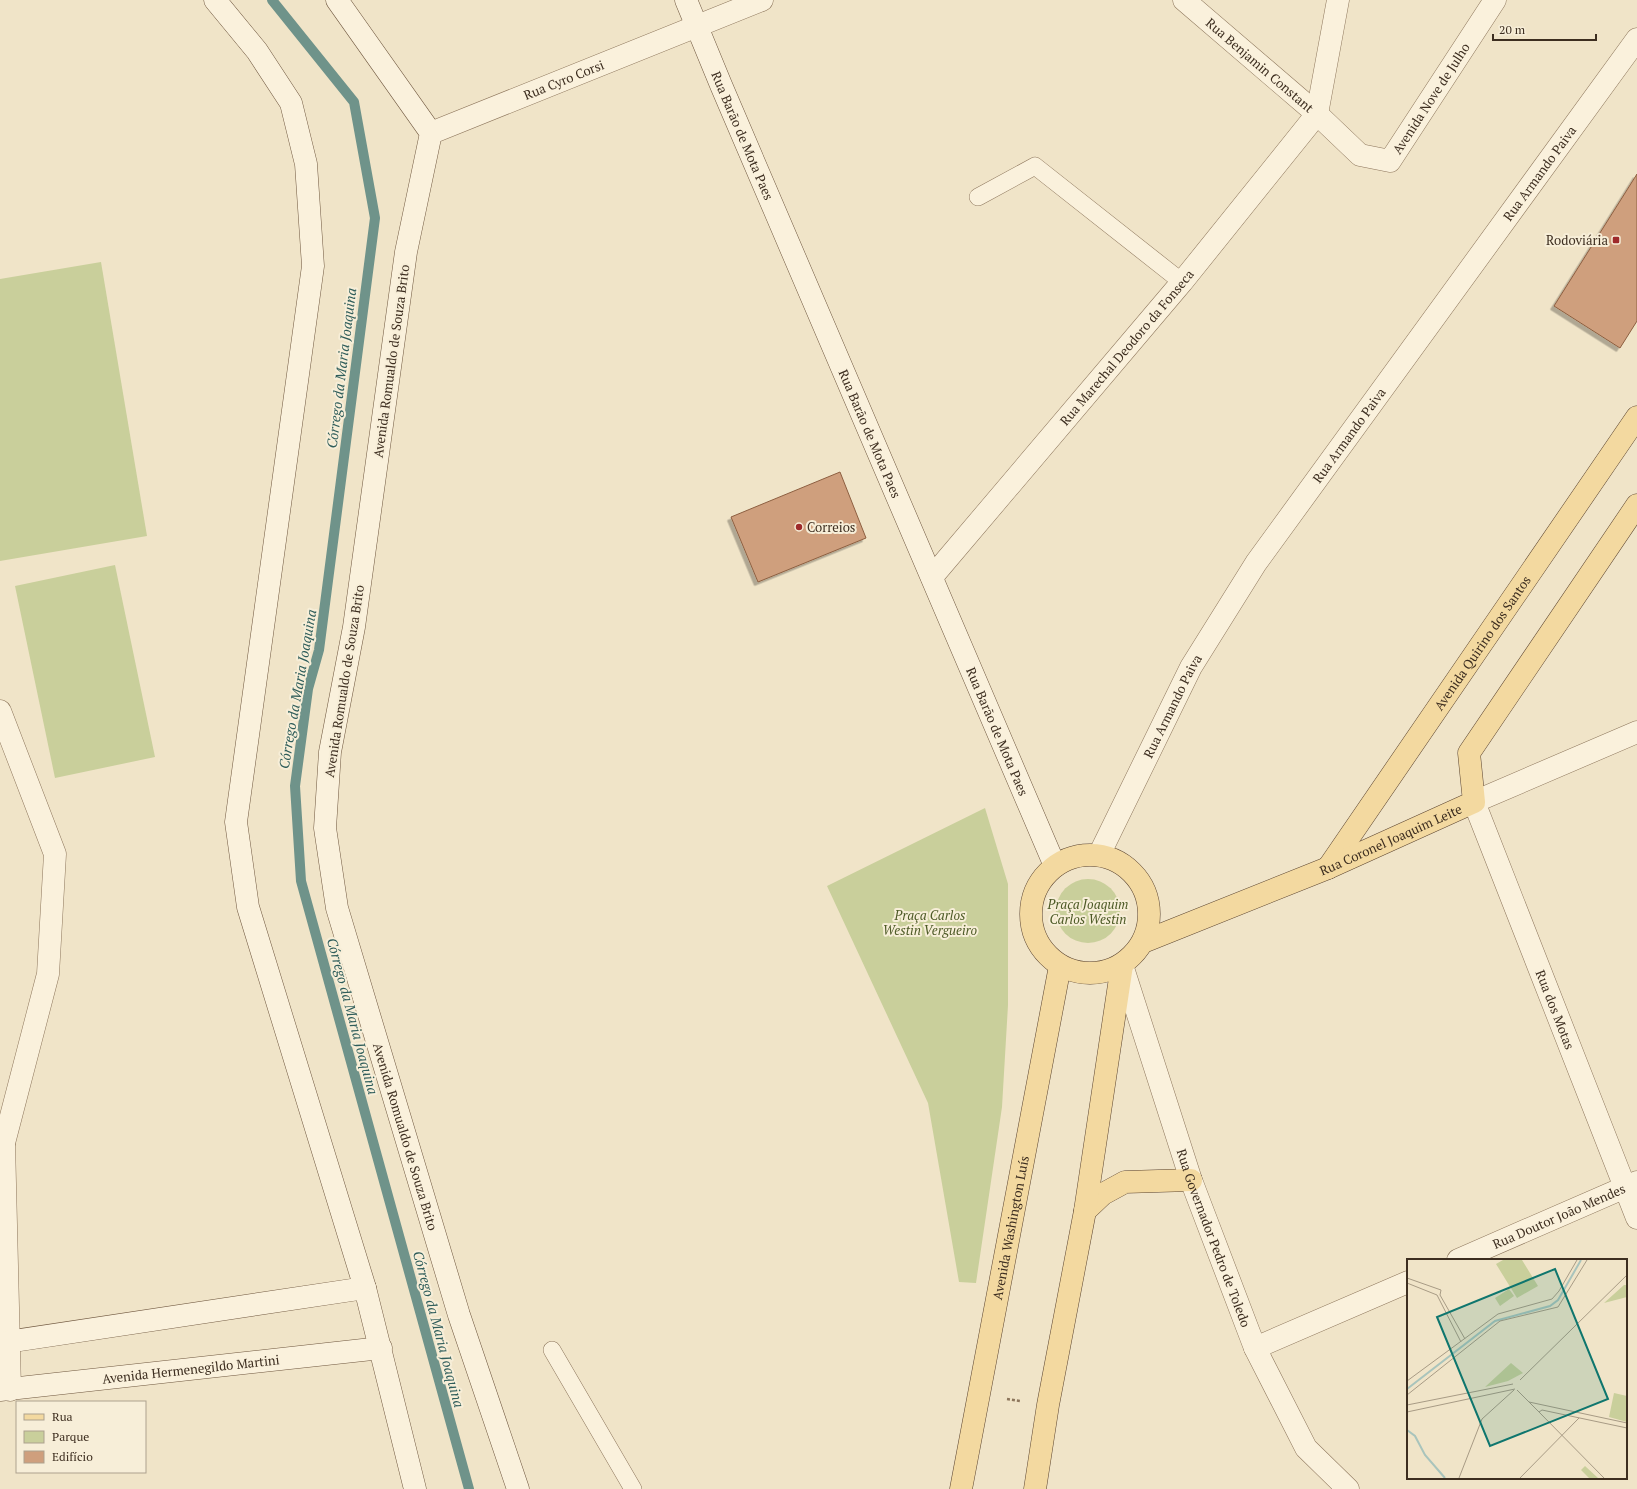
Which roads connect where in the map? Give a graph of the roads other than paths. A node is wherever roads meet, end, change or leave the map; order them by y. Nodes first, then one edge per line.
1 (215, 0) edge
2 (337, 0) edge
3 (686, 0) edge
4 (762, 0) edge
5 (1184, 0) edge
6 (1338, 0) edge
7 (1495, 0) edge
8 (697, 27) junction
9 (1637, 39) edge
10 (1317, 114) junction
11 (430, 133) junction
12 (978, 197) dead end
13 (1182, 282) junction
14 (1637, 417) edge
15 (1637, 505) edge
16 (932, 578) junction
17 (0, 710) edge
18 (1637, 732) edge
19 (1474, 802) junction
20 (1099, 855) junction
21 (1056, 866) junction
22 (1328, 868) junction
23 (1142, 942) junction
24 (1122, 964) junction
25 (1060, 966) junction
26 (2, 1140) edge
27 (1191, 1180) junction
28 (1631, 1184) edge
29 (1085, 1211) junction
30 (1637, 1218) edge
31 (1460, 1259) edge
32 (1407, 1282) edge
33 (365, 1288) junction
34 (4, 1342) edge
35 (381, 1348) junction
36 (1255, 1348) junction
37 (552, 1350) dead end
38 (5, 1390) edge
39 (415, 1489) edge
40 (518, 1489) edge
41 (632, 1489) edge
42 (961, 1489) edge
43 (1035, 1489) edge
44 (1348, 1489) edge

1 - 33 street
2 - 11 street
3 - 8 street, Rua Barão de Mota Paes
4 - 8 street, Rua Cyro Corsi
5 - 10 street, Rua Benjamin Constant
6 - 10 street
7 - 10 street, Avenida Nove de Julho
8 - 11 street, Rua Cyro Corsi
8 - 16 street, Rua Barão de Mota Paes
9 - 20 street, Rua Armando Paiva
10 - 13 street, Rua Marechal Deodoro da Fonseca
11 - 40 street, Avenida Romualdo de Souza Brito
12 - 13 lane
13 - 16 street, Rua Marechal Deodoro da Fonseca
14 - 22 main road, Avenida Quirino dos Santos
15 - 19 main road
16 - 21 street, Rua Barão de Mota Paes
17 - 26 street
18 - 19 street, Rua Coronel Joaquim Leite
19 - 22 main road, Rua Coronel Joaquim Leite
19 - 28 street, Rua dos Motas
20 - 21 main road
20 - 23 main road
21 - 25 main road
22 - 23 main road, Rua Coronel Joaquim Leite
23 - 24 main road
24 - 25 main road
24 - 27 street, Rua Governador Pedro de Toledo
24 - 29 main road
25 - 42 main road, Avenida Washington Luís
26 - 34 street
27 - 29 main road
27 - 36 street, Rua Governador Pedro de Toledo
28 - 30 street, Rua dos Motas
28 - 31 street, Rua Doutor João Mendes
29 - 43 main road
32 - 36 street
33 - 34 street
33 - 35 street
34 - 38 street
35 - 38 street, Avenida Hermenegildo Martini
35 - 39 street
36 - 44 street, Rua Governador Pedro de Toledo
37 - 41 lane

